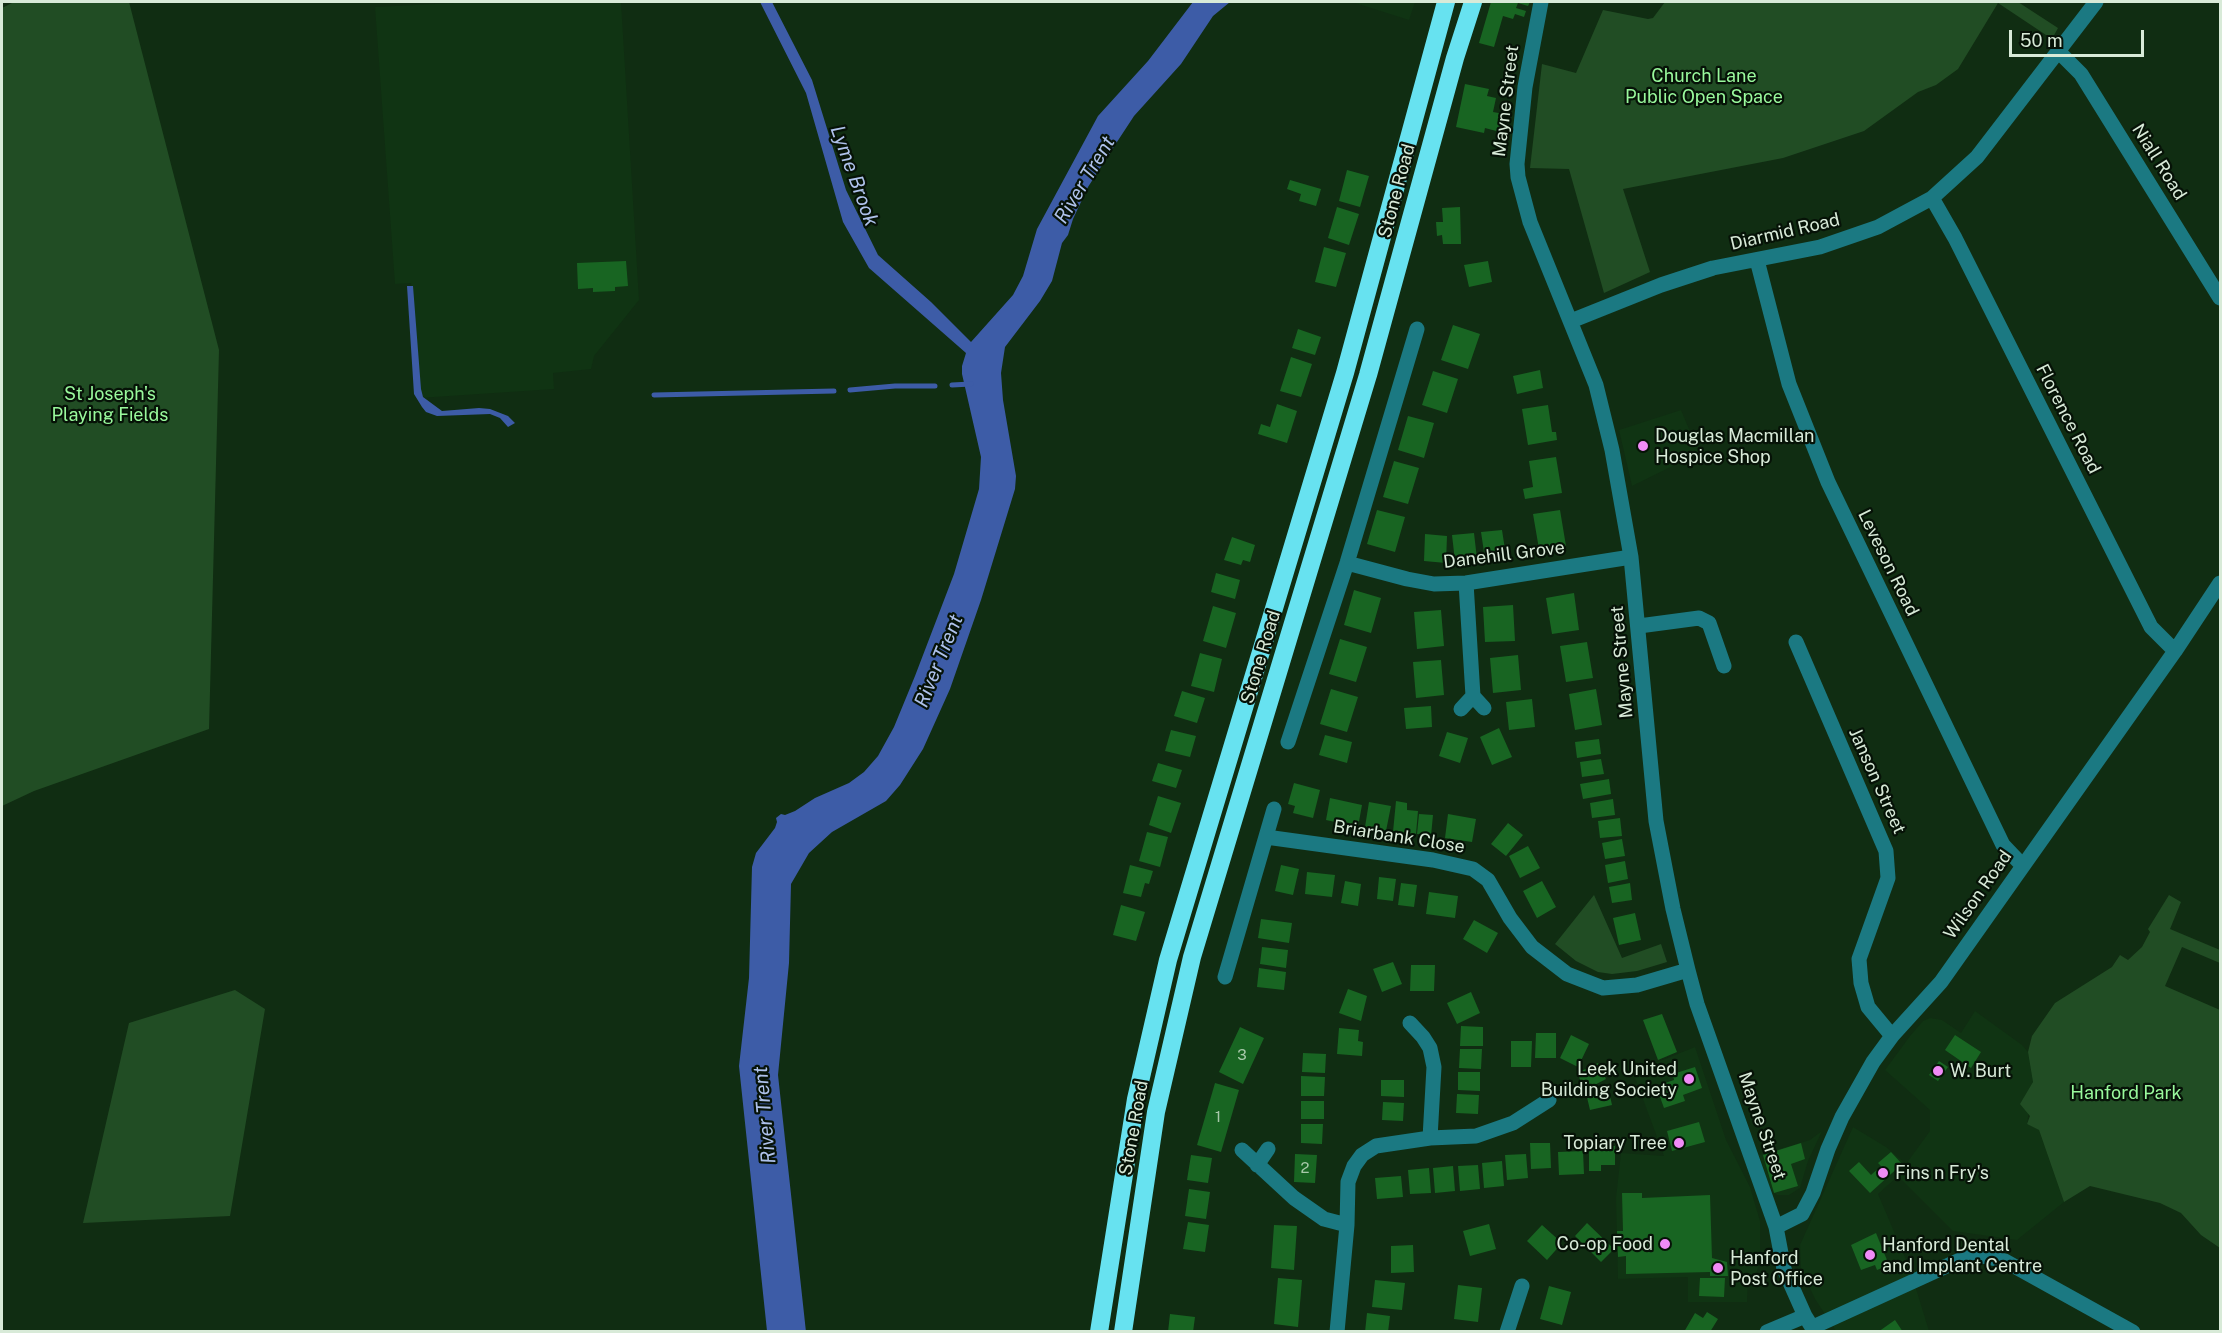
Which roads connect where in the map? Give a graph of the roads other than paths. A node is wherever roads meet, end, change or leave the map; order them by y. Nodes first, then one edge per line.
1 (1446, 2) edge
2 (1473, 2) edge
3 (1541, 2) edge
4 (2096, 2) edge
5 (2059, 52) junction
6 (1932, 198) junction
7 (1757, 260) junction
8 (2220, 298) edge
9 (1571, 321) junction
10 (1419, 336) dead end
11 (1631, 557) junction
12 (1347, 563) junction
13 (1466, 583) junction
14 (2220, 583) edge
15 (1639, 626) junction
16 (1796, 642) dead end
17 (2175, 651) junction
18 (1724, 666) dead end
19 (1473, 696) junction
20 (1484, 708) dead end
21 (1461, 709) dead end
22 (1294, 738) dead end
23 (1274, 810) dead end
24 (1266, 837) junction
25 (2022, 866) junction
26 (1688, 970) junction
27 (1225, 977) dead end
28 (1410, 1023) dead end
29 (1892, 1036) junction
30 (1549, 1100) dead end
31 (1430, 1138) junction
32 (1268, 1149) dead end
33 (1242, 1150) dead end
34 (1257, 1165) junction
35 (1347, 1225) junction
36 (1776, 1227) junction
37 (1113, 1241) junction
38 (1136, 1242) junction
39 (1522, 1287) dead end
40 (1811, 1325) edge
41 (1099, 1332) edge
42 (1123, 1332) edge
43 (1337, 1332) edge
44 (1507, 1332) edge
45 (1767, 1332) edge
46 (2133, 1332) edge

1 - 37 highway, Stone Road
2 - 38 highway, Stone Road
3 - 9 street, Mayne Street
4 - 5 street, Diarmid Road
5 - 6 street, Diarmid Road
5 - 8 street, Niall Road
6 - 7 street, Diarmid Road
6 - 17 street, Florence Road
7 - 9 street, Diarmid Road
7 - 25 street, Leveson Road
9 - 11 street, Mayne Street
10 - 12 street
11 - 13 street, Danehill Grove
11 - 15 street, Mayne Street
12 - 13 street, Danehill Grove
12 - 22 street
13 - 19 street
14 - 17 street, Wilson Road
15 - 18 street
15 - 26 street, Mayne Street
16 - 29 street, Janson Street
17 - 25 street, Wilson Road
19 - 20 street
19 - 21 street
23 - 24 street
24 - 26 street, Briarbank Close
24 - 27 street
25 - 29 street, Wilson Road
26 - 36 street, Mayne Street
28 - 31 street
29 - 36 street, Wilson Road
30 - 31 street
31 - 35 street
32 - 34 street
33 - 34 street
34 - 35 street
35 - 43 street
36 - 40 street, Mayne Street
37 - 38 highway
37 - 41 highway, Stone Road
38 - 42 highway, Stone Road
39 - 44 street
40 - 45 street
40 - 46 street

